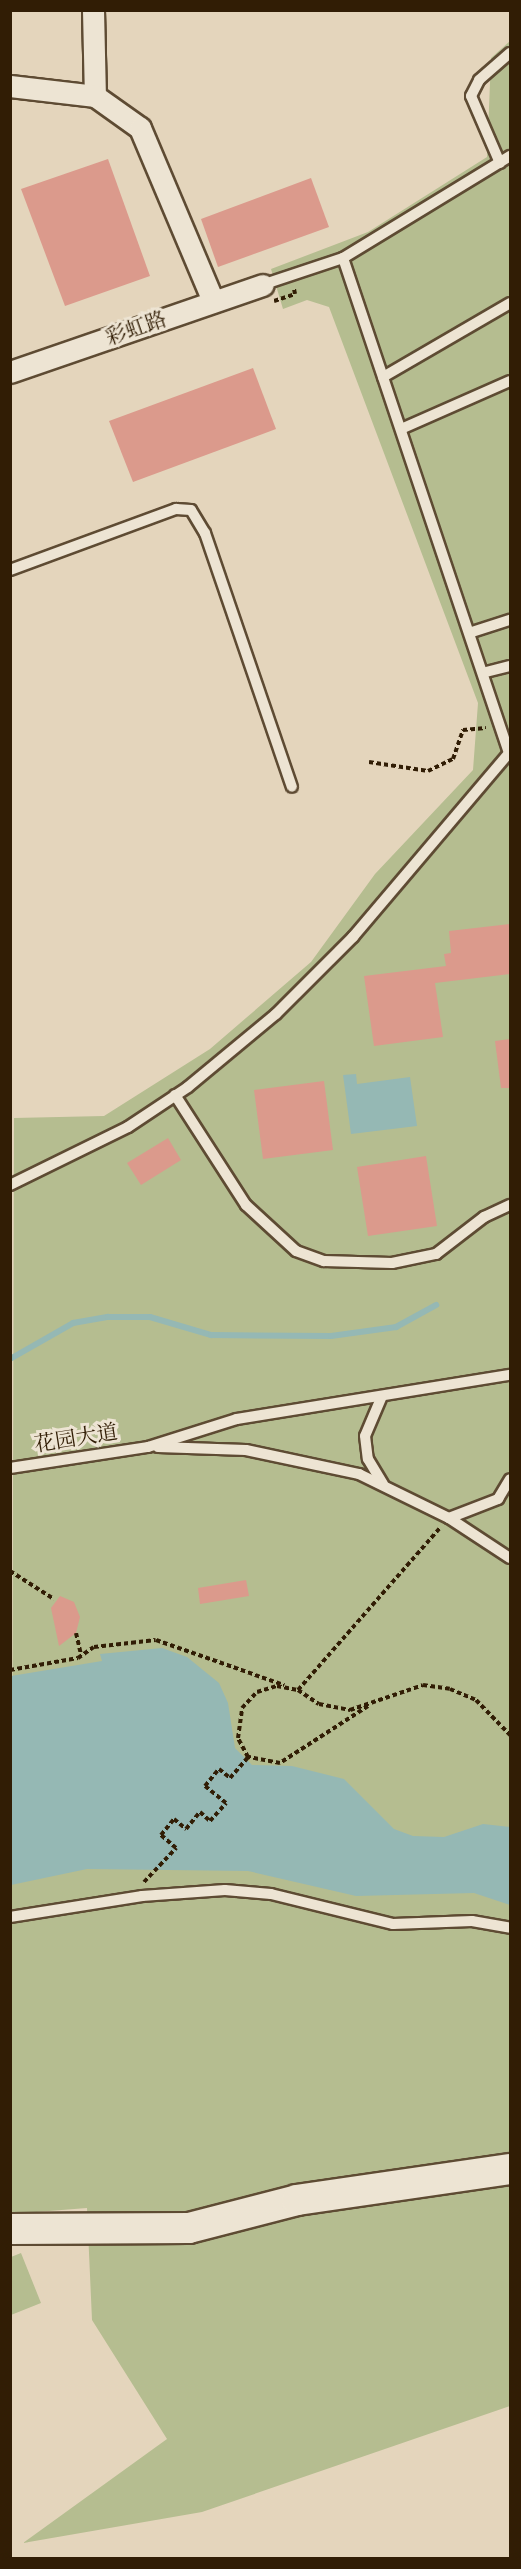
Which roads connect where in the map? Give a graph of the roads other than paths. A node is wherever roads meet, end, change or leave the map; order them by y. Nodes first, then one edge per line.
1 (93, 10) edge
2 (510, 53) edge
3 (10, 86) edge
4 (95, 96) junction
5 (510, 156) edge
6 (500, 163) junction
7 (343, 258) junction
8 (262, 285) joint
9 (213, 301) junction
10 (510, 303) edge
11 (10, 372) edge
12 (384, 377) junction
13 (510, 381) edge
14 (401, 429) junction
15 (10, 570) edge
16 (510, 620) edge
17 (472, 632) junction
18 (510, 666) edge
19 (486, 672) junction
20 (510, 753) edge
21 (292, 787) dead end
22 (176, 1095) junction
23 (10, 1185) edge
24 (510, 1205) edge
25 (510, 1374) edge
26 (382, 1396) junction
27 (148, 1447) junction
28 (10, 1468) edge
29 (510, 1479) edge
30 (385, 1487) junction
31 (449, 1518) junction
32 (510, 1558) edge
33 (10, 1917) edge
34 (510, 1928) edge
35 (510, 2169) edge
36 (10, 2229) edge

1 - 4 street
2 - 6 lane
3 - 4 street
4 - 9 street
5 - 6 lane
6 - 7 lane
7 - 8 lane
7 - 12 lane
8 - 9 street, 彩虹路
9 - 11 street, 彩虹路
10 - 12 lane
12 - 14 lane
13 - 14 lane
14 - 17 lane
15 - 21 lane
16 - 17 lane
17 - 19 lane
18 - 19 lane
19 - 20 lane
20 - 22 lane
22 - 23 lane
22 - 24 lane
25 - 26 lane
26 - 27 lane
26 - 30 lane
27 - 28 lane, 花园大道
27 - 30 lane
29 - 31 lane
30 - 31 lane
31 - 32 lane
33 - 34 lane
35 - 36 street

